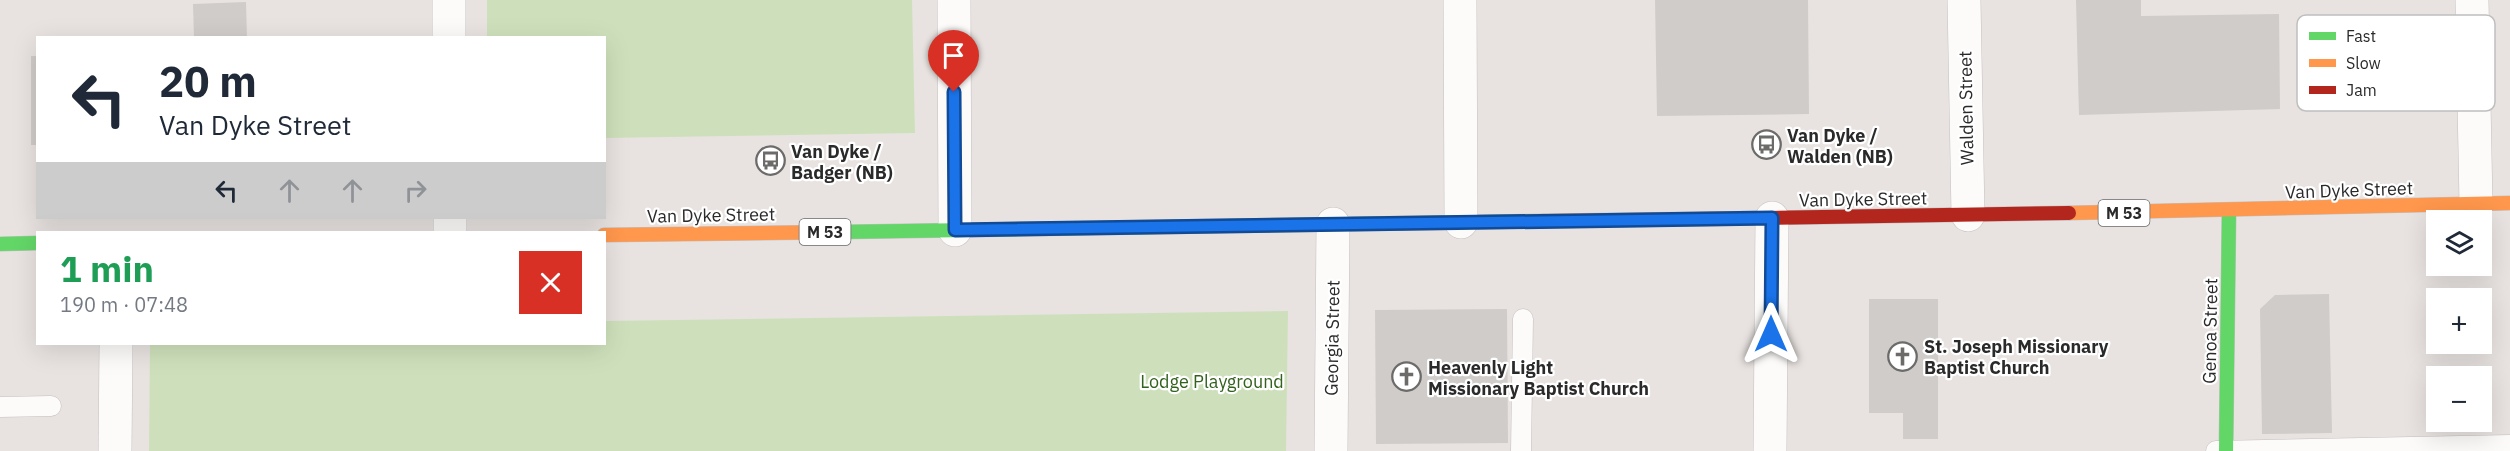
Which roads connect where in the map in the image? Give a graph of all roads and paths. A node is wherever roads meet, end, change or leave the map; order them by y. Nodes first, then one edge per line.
1 (449, 0) edge
2 (954, 0) edge
3 (1460, 0) edge
4 (1965, 0) edge
5 (2472, 0) edge
6 (2472, 15) edge
7 (449, 36) edge
8 (2474, 111) edge
9 (2510, 203) edge
10 (2476, 204) junction
11 (2229, 211) junction
12 (1968, 215) junction
13 (1772, 218) junction
14 (1461, 222) junction
15 (1334, 224) junction
16 (955, 230) junction
17 (606, 235) edge
18 (36, 243) edge
19 (0, 244) edge
20 (1522, 320) dead end
21 (116, 345) edge
22 (51, 406) dead end
23 (0, 407) edge
24 (2510, 445) edge
25 (2447, 449) edge
26 (115, 451) edge
27 (1331, 451) edge
28 (1521, 451) edge
29 (1770, 451) edge
30 (2210, 451) edge
31 (2226, 451) edge

1 - 7 street
2 - 16 street
3 - 14 street
4 - 12 street, Walden Street
5 - 6 street
8 - 10 street
9 - 10 main road, Van Dyke Street / M 53
10 - 11 main road, Van Dyke Street / M 53
11 - 12 main road, Van Dyke Street / M 53
11 - 31 main road, Genoa Street
12 - 13 main road, Van Dyke Street / M 53
13 - 14 main road, Van Dyke Street / M 53
13 - 29 street
14 - 15 main road, Van Dyke Street / M 53
15 - 16 main road, Van Dyke Street / M 53
15 - 27 street, Georgia Street
16 - 17 main road, Van Dyke Street / M 53
18 - 19 main road
20 - 28 lane
21 - 26 street
22 - 23 lane
24 - 25 lane
25 - 31 lane
30 - 31 lane

